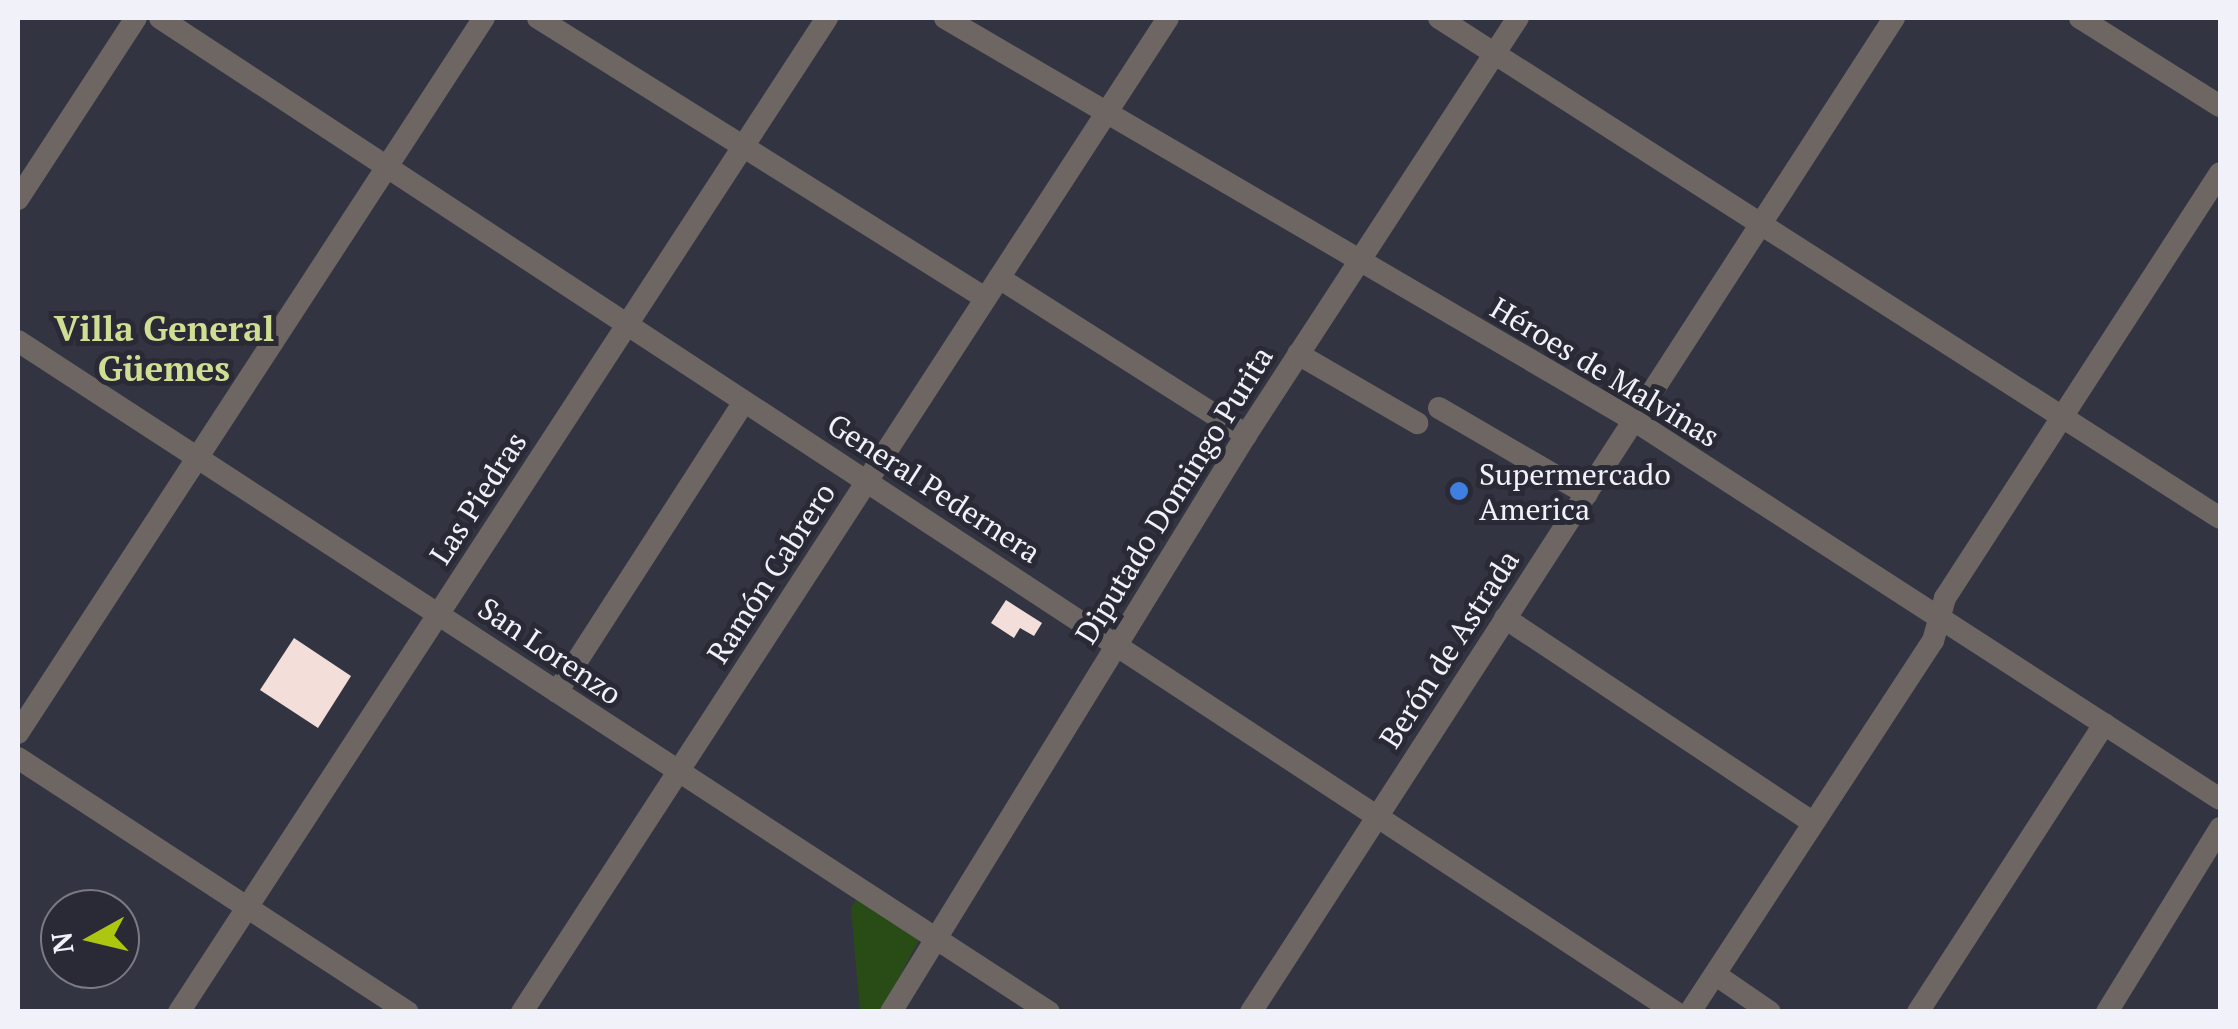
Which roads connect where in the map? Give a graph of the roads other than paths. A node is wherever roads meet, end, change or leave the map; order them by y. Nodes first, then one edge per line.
1 (136, 18) edge
2 (160, 18) edge
3 (484, 18) edge
4 (538, 18) edge
5 (827, 18) edge
6 (945, 18) edge
7 (1168, 18) edge
8 (1439, 18) edge
9 (1518, 18) edge
10 (1894, 18) edge
11 (2080, 18) edge
12 (1494, 54) junction
13 (2220, 106) edge
14 (1107, 112) junction
15 (741, 146) junction
16 (386, 169) junction
17 (2220, 172) edge
18 (18, 198) edge
19 (1762, 227) junction
20 (1358, 260) junction
21 (999, 278) junction
22 (985, 298) junction
23 (626, 323) junction
24 (18, 341) edge
25 (1298, 354) junction
26 (744, 402) junction
27 (1439, 408) dead end
28 (2059, 418) junction
29 (1635, 421) junction
30 (1417, 423) dead end
31 (1246, 435) junction
32 (197, 456) junction
33 (868, 480) junction
34 (1587, 494) junction
35 (2218, 510) edge
36 (440, 613) junction
37 (1505, 618) junction
38 (1939, 620) junction
39 (1117, 642) junction
40 (557, 692) junction
41 (2104, 724) junction
42 (18, 733) edge
43 (18, 758) edge
44 (676, 771) junction
45 (2220, 799) edge
46 (1378, 814) junction
47 (1814, 823) junction
48 (2220, 828) edge
49 (248, 904) junction
50 (936, 940) junction
51 (1716, 975) junction
52 (180, 1012) edge
53 (408, 1012) edge
54 (522, 1012) edge
55 (890, 1012) edge
56 (1049, 1012) edge
57 (1251, 1012) edge
58 (1676, 1012) edge
59 (1690, 1012) edge
60 (1770, 1012) edge
61 (1918, 1012) edge
62 (2106, 1012) edge

1 - 18 street
2 - 16 street, General Pedernera
3 - 16 street
4 - 15 street
5 - 15 street, Las Piedras
6 - 14 street, Héroes de Malvinas
7 - 14 street, Ramón Cabrero
8 - 12 street
9 - 12 street, Diputado Domingo Purita
10 - 19 street, Berón de Astrada
11 - 13 street
12 - 19 street
12 - 20 street, Diputado Domingo Purita
14 - 20 street, Héroes de Malvinas
14 - 21 street, Ramón Cabrero
15 - 22 street
15 - 23 street, Las Piedras
16 - 23 street, General Pedernera
16 - 32 street
17 - 28 street
19 - 28 street
19 - 29 street, Berón de Astrada
20 - 25 street, Diputado Domingo Purita
20 - 29 street, Héroes de Malvinas
21 - 22 street, Ramón Cabrero
21 - 31 street
22 - 33 street, Ramón Cabrero
23 - 26 street, General Pedernera
23 - 36 street, Las Piedras
24 - 32 street, San Lorenzo
25 - 30 street
25 - 31 street, Diputado Domingo Purita
26 - 33 street, General Pedernera
26 - 40 street
27 - 34 street
28 - 35 street
28 - 38 street
29 - 34 street, Berón de Astrada
29 - 38 street, Héroes de Malvinas
31 - 39 street, Diputado Domingo Purita
32 - 36 street, San Lorenzo
32 - 42 street
33 - 39 street, General Pedernera
33 - 44 street, Ramón Cabrero
34 - 37 street, Berón de Astrada
36 - 40 street, San Lorenzo
36 - 49 street, Las Piedras
37 - 46 street, Berón de Astrada
37 - 47 street
38 - 41 street, Héroes de Malvinas
38 - 47 street
39 - 46 street, General Pedernera
39 - 50 street, Diputado Domingo Purita
40 - 44 street, San Lorenzo
41 - 45 street, Héroes de Malvinas
41 - 61 street
43 - 49 street
44 - 50 street, San Lorenzo
44 - 54 street, Ramón Cabrero
46 - 57 street, Berón de Astrada
46 - 58 street, General Pedernera
47 - 51 street
48 - 62 street
49 - 52 street, Las Piedras
49 - 53 street
50 - 55 street, Diputado Domingo Purita
50 - 56 street, San Lorenzo
51 - 59 street
51 - 60 street

